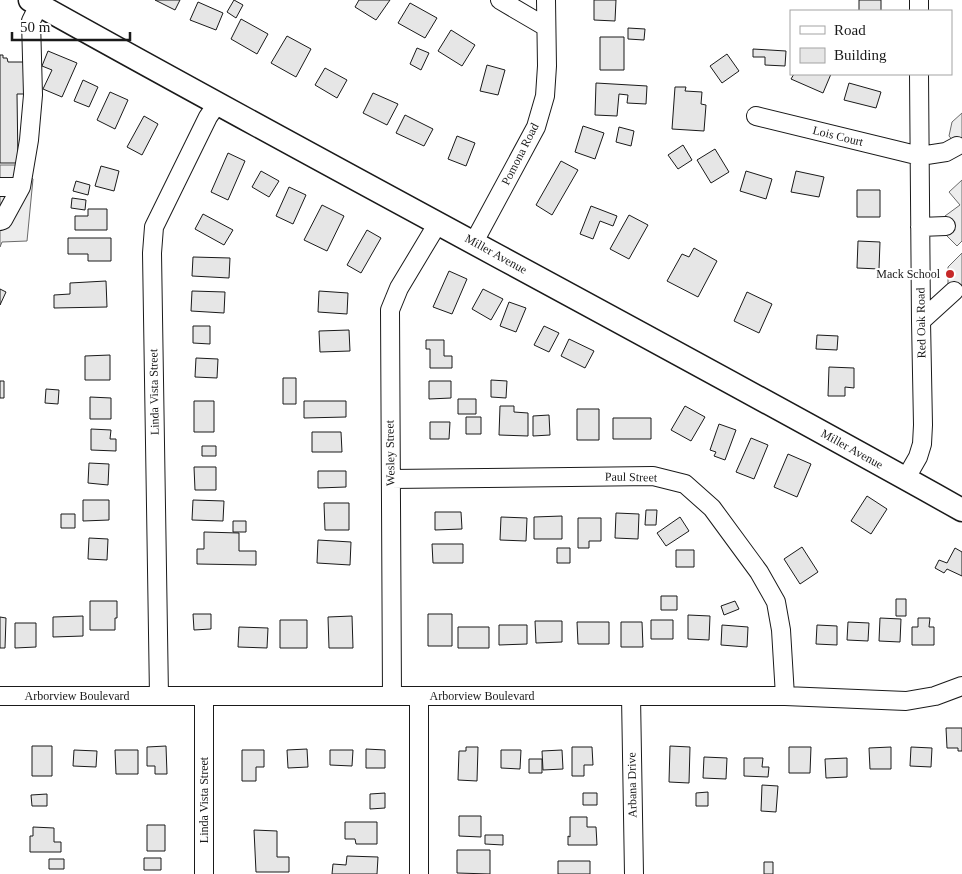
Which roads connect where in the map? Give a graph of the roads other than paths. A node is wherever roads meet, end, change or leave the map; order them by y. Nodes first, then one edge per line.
1 (500, 0) edge
2 (546, 0) edge
3 (34, 3) edge
4 (546, 27) junction
5 (919, 75) edge
6 (217, 104) junction
7 (756, 116) dead end
8 (957, 146) dead end
9 (920, 156) junction
10 (0, 187) edge
11 (21, 187) junction
12 (0, 221) edge
13 (438, 223) junction
14 (946, 226) dead end
15 (920, 227) junction
16 (474, 242) junction
17 (954, 291) dead end
18 (920, 321) junction
19 (906, 478) junction
20 (391, 479) junction
21 (962, 510) edge
22 (962, 686) edge
23 (0, 696) edge
24 (159, 696) junction
25 (204, 696) junction
26 (392, 696) junction
27 (419, 696) junction
28 (631, 696) junction
29 (785, 696) junction
30 (204, 874) edge
31 (419, 874) edge
32 (634, 874) edge

1 - 4 street
2 - 4 street, Pomona Road
3 - 6 main road, Miller Avenue
3 - 11 street
4 - 16 street, Pomona Road
5 - 9 street, Red Oak Road
6 - 13 main road, Miller Avenue
6 - 24 street, Linda Vista Street
7 - 9 street, Lois Court
8 - 9 street
9 - 15 street, Red Oak Road
10 - 11 street
11 - 12 street
13 - 16 main road, Miller Avenue
13 - 20 street, Wesley Street
14 - 15 street
15 - 18 street, Red Oak Road
16 - 19 main road, Miller Avenue
17 - 18 street
18 - 19 street, Red Oak Road
19 - 21 main road, Miller Avenue
20 - 26 street, Wesley Street
20 - 29 street, Paul Street
22 - 29 street, Arborview Boulevard
23 - 24 street, Arborview Boulevard
24 - 25 street, Arborview Boulevard
25 - 26 street, Arborview Boulevard
25 - 30 street, Linda Vista Street
26 - 27 street, Arborview Boulevard
27 - 28 street, Arborview Boulevard
27 - 31 street
28 - 29 street, Arborview Boulevard
28 - 32 street, Arbana Drive

